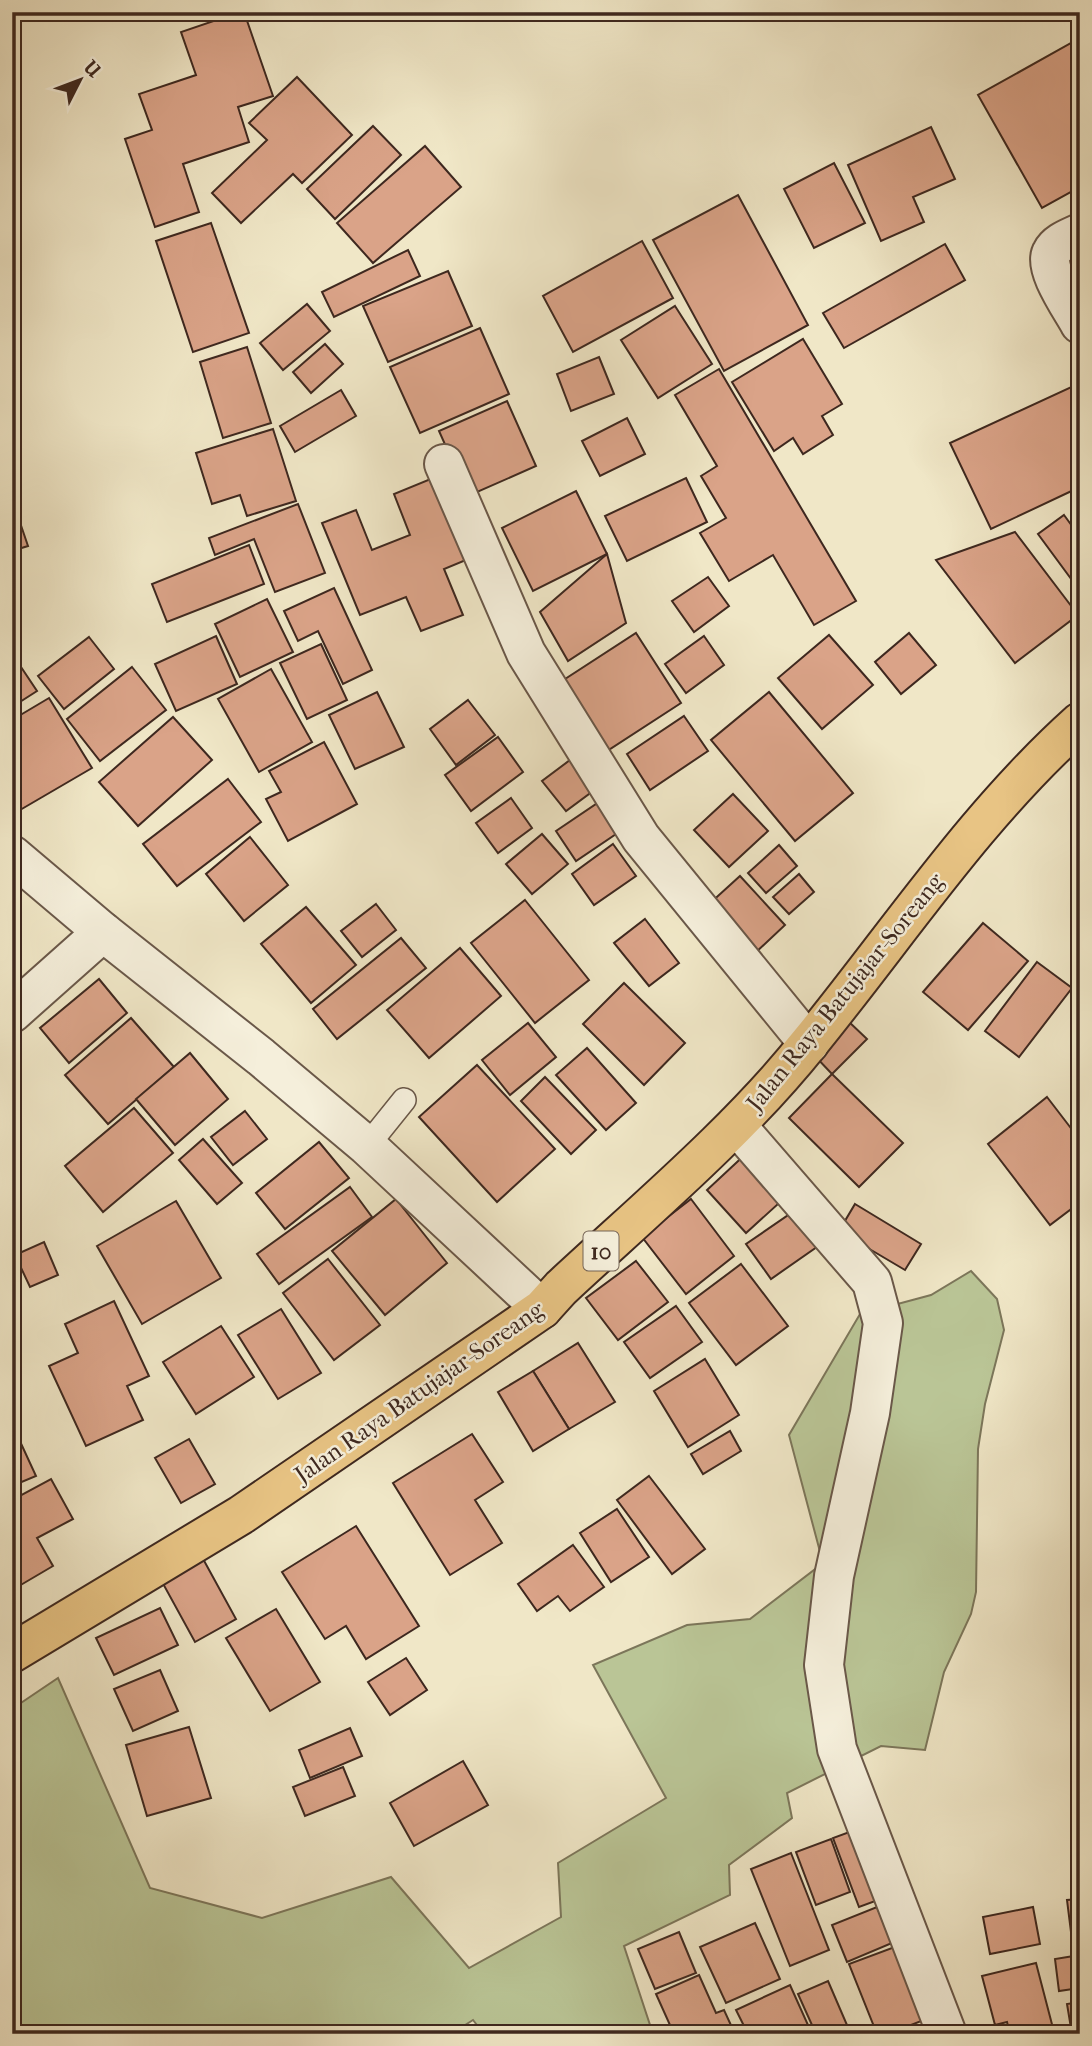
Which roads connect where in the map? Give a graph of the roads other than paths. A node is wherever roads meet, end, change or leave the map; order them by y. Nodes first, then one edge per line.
1 (1080, 233) edge
2 (1080, 324) edge
3 (444, 464) dead end
4 (1080, 722) edge
5 (12, 855) edge
6 (103, 932) junction
7 (12, 1013) edge
8 (809, 1044) junction
9 (404, 1100) dead end
10 (736, 1125) junction
11 (367, 1146) junction
12 (542, 1309) junction
13 (12, 1653) edge
14 (947, 2034) edge

1 - 2 street
3 - 8 street
4 - 8 highway, Jalan Raya Batujajar-Soreang / 10
5 - 6 street
6 - 7 street
6 - 11 street
8 - 10 highway, Jalan Raya Batujajar-Soreang / 10
9 - 11 lane
10 - 12 highway, Jalan Raya Batujajar-Soreang / 10
10 - 14 street
11 - 12 street
12 - 13 highway, Jalan Raya Batujajar-Soreang / 10

